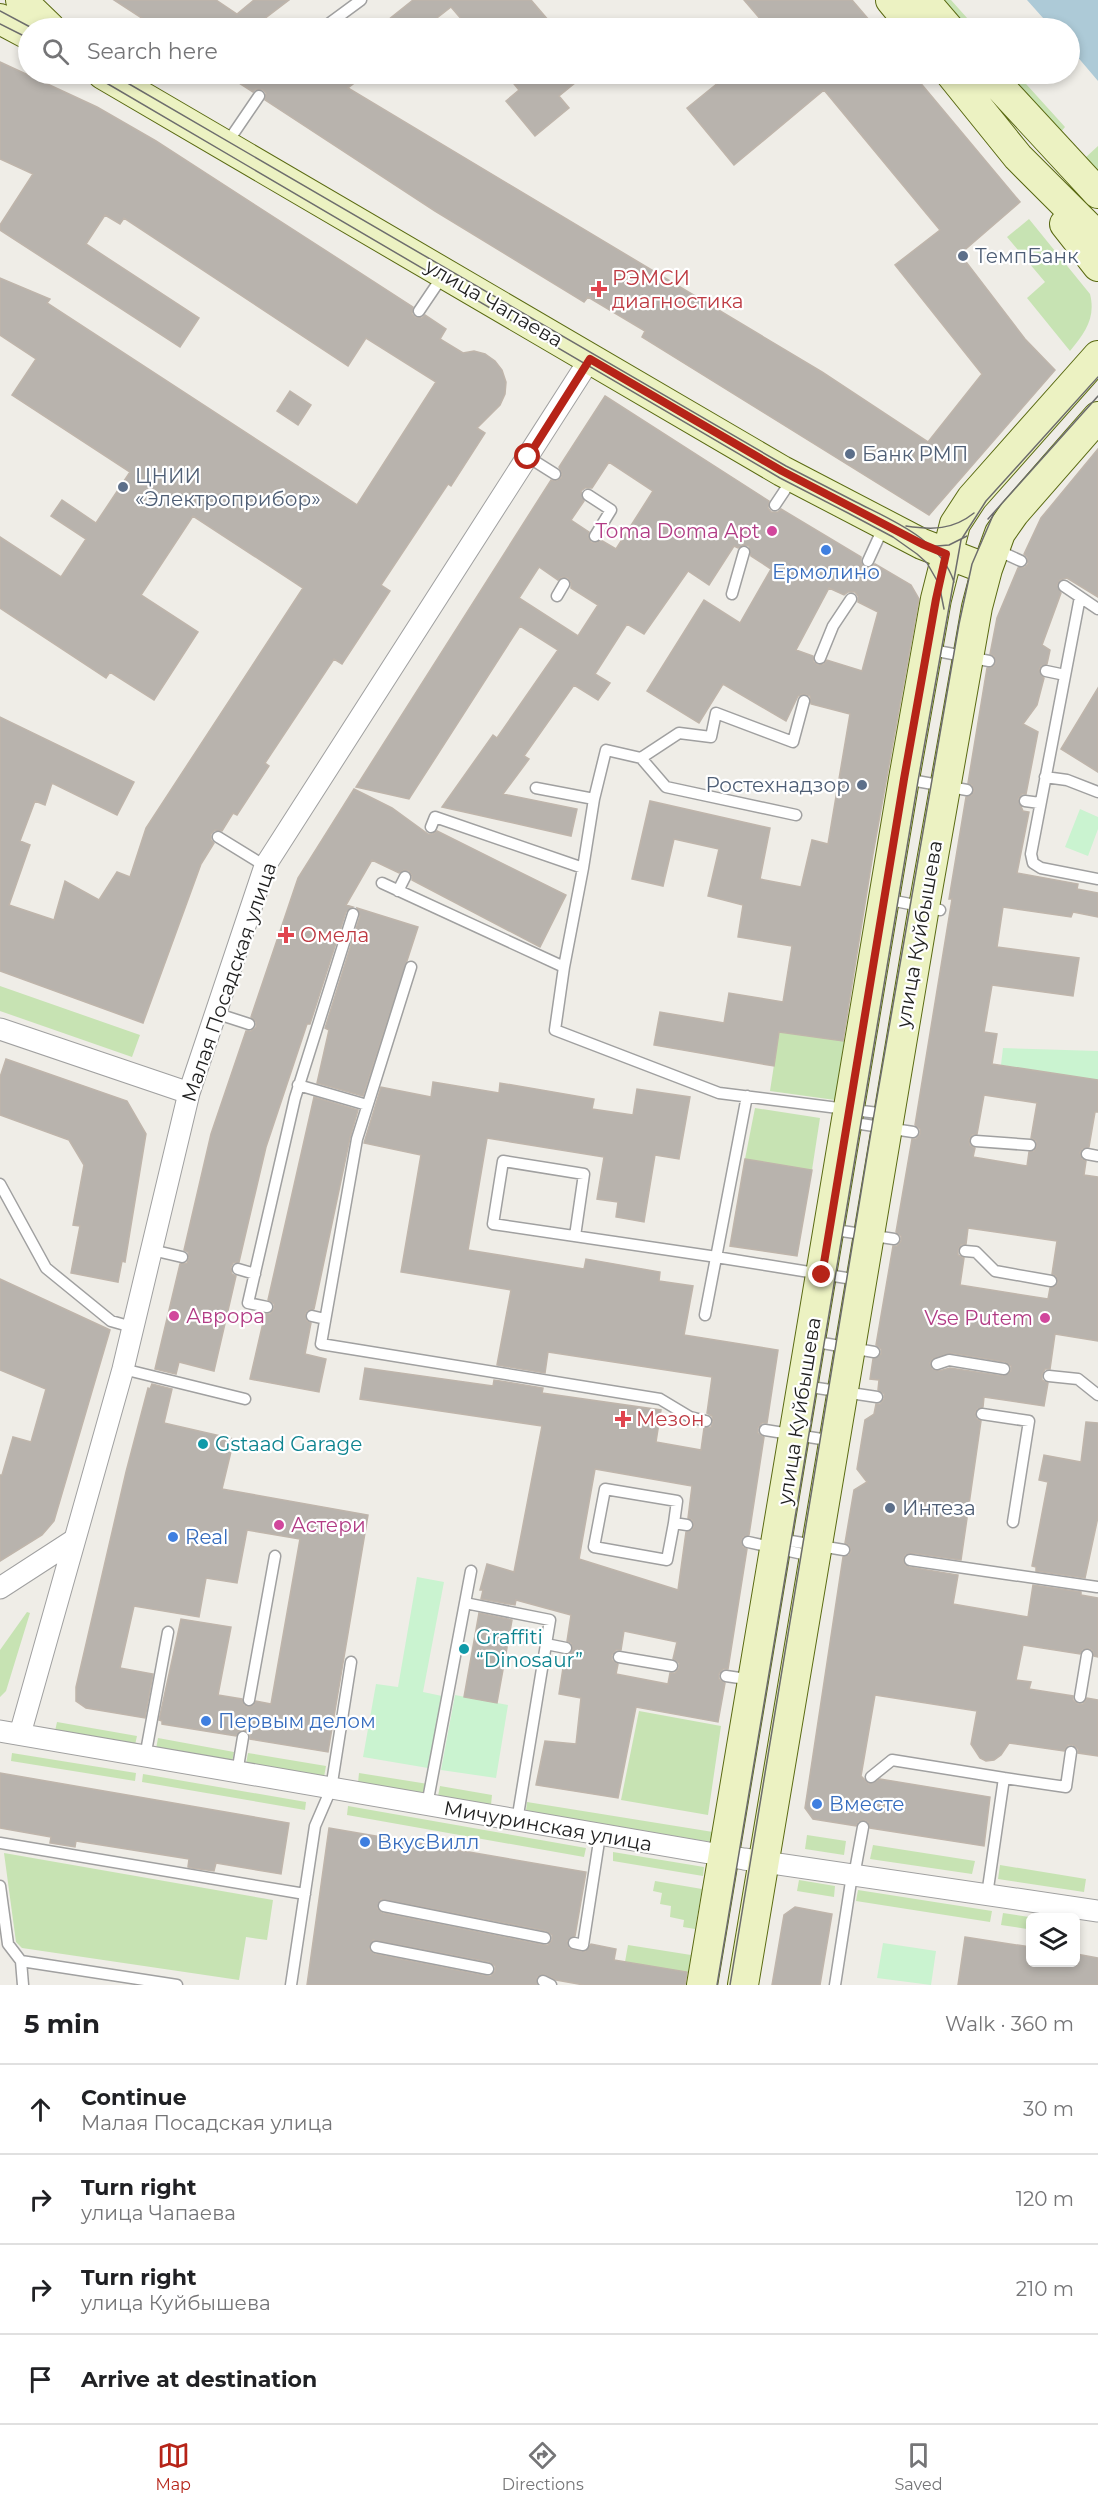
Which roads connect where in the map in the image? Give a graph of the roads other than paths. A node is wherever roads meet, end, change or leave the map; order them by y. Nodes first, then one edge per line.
1 (21, 0) edge
2 (361, 0) edge
3 (891, 0) edge
4 (924, 0) edge
5 (40, 18) edge
6 (337, 18) edge
7 (906, 18) edge
8 (939, 18) edge
9 (0, 19) edge
10 (18, 29) edge
11 (120, 84) edge
12 (959, 84) edge
13 (997, 84) edge
14 (259, 96) dead end
15 (225, 146) junction
16 (1098, 193) edge
17 (1066, 206) junction
18 (1098, 237) edge
19 (1098, 266) edge
20 (444, 274) junction
21 (419, 311) dead end
22 (1098, 356) edge
23 (590, 359) junction
24 (1098, 417) edge
25 (528, 457) junction
26 (555, 474) dead end
27 (794, 477) junction
28 (588, 495) dead end
29 (775, 505) dead end
30 (885, 525) junction
31 (595, 536) dead end
32 (744, 552) dead end
33 (946, 554) junction
34 (990, 559) junction
35 (868, 561) dead end
36 (1021, 561) dead end
37 (564, 584) dead end
38 (1064, 586) dead end
39 (732, 594) dead end
40 (557, 596) dead end
41 (1080, 597) junction
42 (851, 599) dead end
43 (1098, 609) edge
44 (927, 649) junction
45 (820, 658) dead end
46 (978, 659) junction
47 (1046, 671) dead end
48 (1065, 675) junction
49 (804, 701) dead end
50 (641, 758) junction
51 (1045, 777) junction
52 (904, 779) junction
53 (536, 788) dead end
54 (956, 788) junction
55 (1098, 792) edge
56 (594, 799) junction
57 (1025, 801) dead end
58 (1040, 804) junction
59 (796, 815) dead end
60 (431, 827) dead end
61 (218, 837) dead end
62 (264, 866) junction
63 (583, 868) junction
64 (405, 877) dead end
65 (1098, 879) edge
66 (382, 883) dead end
67 (398, 891) junction
68 (885, 899) junction
69 (932, 908) junction
70 (353, 914) dead end
71 (411, 967) dead end
72 (564, 967) junction
73 (215, 1013) junction
74 (249, 1024) dead end
75 (1, 1033) edge
76 (298, 1085) junction
77 (189, 1093) junction
78 (747, 1096) junction
79 (367, 1105) junction
80 (848, 1116) junction
81 (896, 1125) junction
82 (976, 1142) dead end
83 (1030, 1146) dead end
84 (0, 1184) edge
85 (829, 1229) junction
86 (575, 1236) junction
87 (882, 1237) junction
88 (152, 1250) junction
89 (965, 1251) dead end
90 (182, 1257) dead end
91 (716, 1257) junction
92 (238, 1269) dead end
93 (255, 1274) junction
94 (822, 1275) junction
95 (861, 1281) junction
96 (1051, 1281) dead end
97 (267, 1307) dead end
98 (705, 1315) dead end
99 (312, 1316) dead end
100 (325, 1319) junction
101 (132, 1327) junction
102 (811, 1341) junction
103 (862, 1350) junction
104 (937, 1364) dead end
105 (123, 1369) junction
106 (1004, 1369) dead end
107 (1049, 1376) dead end
108 (804, 1386) junction
109 (843, 1392) junction
110 (1098, 1395) edge
111 (877, 1397) dead end
112 (245, 1399) dead end
113 (982, 1414) dead end
114 (706, 1421) dead end
115 (765, 1430) dead end
116 (795, 1435) junction
117 (834, 1441) junction
118 (1013, 1521) dead end
119 (674, 1523) junction
120 (687, 1525) dead end
121 (74, 1540) junction
122 (748, 1542) dead end
123 (778, 1544) junction
124 (825, 1550) junction
125 (274, 1556) dead end
126 (909, 1560) dead end
127 (471, 1571) dead end
128 (0, 1588) edge
129 (1097, 1589) edge
130 (465, 1603) junction
131 (168, 1632) dead end
132 (546, 1644) junction
133 (566, 1648) dead end
134 (1087, 1655) dead end
135 (619, 1657) dead end
136 (351, 1662) dead end
137 (672, 1666) dead end
138 (1080, 1697) dead end
139 (249, 1700) dead end
140 (10, 1733) edge
141 (243, 1737) dead end
142 (1071, 1752) dead end
143 (145, 1757) junction
144 (237, 1773) junction
145 (871, 1778) dead end
146 (1004, 1778) junction
147 (331, 1789) junction
148 (428, 1805) junction
149 (517, 1821) junction
150 (864, 1827) dead end
151 (600, 1835) junction
152 (0, 1843) edge
153 (724, 1856) junction
154 (764, 1862) junction
155 (853, 1875) junction
156 (0, 1887) edge
157 (305, 1894) junction
158 (987, 1895) junction
159 (384, 1906) dead end
160 (1098, 1911) edge
161 (545, 1938) dead end
162 (574, 1943) dead end
163 (376, 1947) dead end
164 (21, 1961) junction
165 (488, 1969) dead end
166 (23, 1985) edge
167 (177, 1985) edge
168 (291, 1985) edge
169 (702, 1985) edge
170 (743, 1985) edge
171 (835, 1985) edge

1 - 5 main road
2 - 6 lane
3 - 7 main road
4 - 8 main road
9 - 10 main road
11 - 15 main road, улица Чапаева
12 - 17 main road
13 - 16 main road
14 - 15 lane
15 - 20 main road, улица Чапаева
17 - 18 main road
17 - 19 main road
20 - 21 lane
20 - 23 main road, улица Чапаева
22 - 33 main road, улица Куйбышева
23 - 25 street, Малая Посадская улица
23 - 27 main road, улица Чапаева
24 - 34 main road, улица Куйбышева
25 - 26 lane
25 - 62 street, Малая Посадская улица
27 - 29 lane
27 - 30 main road, улица Чапаева
28 - 31 lane
30 - 33 main road, улица Чапаева
30 - 35 lane
32 - 39 lane
33 - 34 main road, улица Чапаева
33 - 44 main road, улица Куйбышева
34 - 36 lane
34 - 46 main road, улица Куйбышева
37 - 40 lane
38 - 41 lane
41 - 43 lane
41 - 48 lane
42 - 45 lane
44 - 46 lane
44 - 52 main road, улица Куйбышева
46 - 54 main road, улица Куйбышева
47 - 48 lane
48 - 51 lane
49 - 50 lane
50 - 56 lane
50 - 59 lane
51 - 55 lane
51 - 58 lane
52 - 54 lane
52 - 68 main road, улица Куйбышева
53 - 56 lane
54 - 69 main road, улица Куйбышева
56 - 63 lane
57 - 58 lane
58 - 65 lane
60 - 63 lane
61 - 62 lane
62 - 73 street, Малая Посадская улица
63 - 72 lane
64 - 67 lane
66 - 67 lane
67 - 72 lane
68 - 69 lane
68 - 80 main road, улица Куйбышева
69 - 81 main road, улица Куйбышева
70 - 76 lane
71 - 79 lane
72 - 78 lane
73 - 74 lane
73 - 77 street, Малая Посадская улица
75 - 77 street
76 - 79 lane
76 - 93 lane
77 - 88 street, Малая Посадская улица
78 - 80 lane
78 - 91 lane
79 - 100 lane
80 - 81 lane
80 - 85 main road, улица Куйбышева
81 - 87 main road, улица Куйбышева
82 - 83 lane
84 - 101 lane
85 - 87 lane
85 - 94 main road, улица Куйбышева
86 - 86 lane
86 - 91 lane
87 - 95 main road, улица Куйбышева
88 - 90 lane
88 - 101 street, Малая Посадская улица
89 - 96 lane
91 - 94 lane
91 - 98 lane
92 - 93 lane
93 - 97 lane
94 - 95 lane
94 - 102 main road, улица Куйбышева
95 - 103 main road, улица Куйбышева
99 - 100 lane
100 - 114 lane
101 - 105 street, Малая Посадская улица
102 - 103 lane
102 - 108 main road, улица Куйбышева
103 - 109 main road, улица Куйбышева
104 - 106 lane
105 - 112 lane
105 - 121 street, Малая Посадская улица
107 - 110 lane
108 - 109 lane
108 - 116 main road, улица Куйбышева
109 - 111 lane
109 - 117 main road, улица Куйбышева
113 - 118 lane
115 - 116 lane
116 - 117 lane
116 - 123 main road, улица Куйбышева
117 - 124 main road, улица Куйбышева
119 - 119 lane
119 - 120 lane
121 - 128 street
121 - 140 street, Малая Посадская улица
122 - 123 lane
123 - 124 lane
123 - 153 main road, улица Куйбышева
124 - 154 main road, улица Куйбышева
125 - 139 lane
126 - 129 lane
127 - 130 lane
130 - 132 lane
130 - 148 lane
131 - 143 lane
132 - 133 lane
132 - 149 lane
134 - 138 lane
135 - 137 lane
136 - 147 lane
140 - 143 street, Мичуринская улица
141 - 144 lane
142 - 146 lane
143 - 144 street, Мичуринская улица
144 - 147 street, Мичуринская улица
145 - 146 lane
146 - 158 lane
147 - 148 street, Мичуринская улица
147 - 157 lane
148 - 149 street, Мичуринская улица
149 - 151 street, Мичуринская улица
150 - 155 lane
151 - 153 street, Мичуринская улица
151 - 162 lane
152 - 157 lane
153 - 154 street, Мичуринская улица
153 - 169 main road, улица Куйбышева
154 - 155 street, Мичуринская улица
154 - 170 main road, улица Куйбышева
155 - 158 street, Мичуринская улица
155 - 171 lane
156 - 164 lane
157 - 168 lane
158 - 160 street, Мичуринская улица
159 - 161 lane
163 - 165 lane
164 - 166 lane
164 - 167 lane

